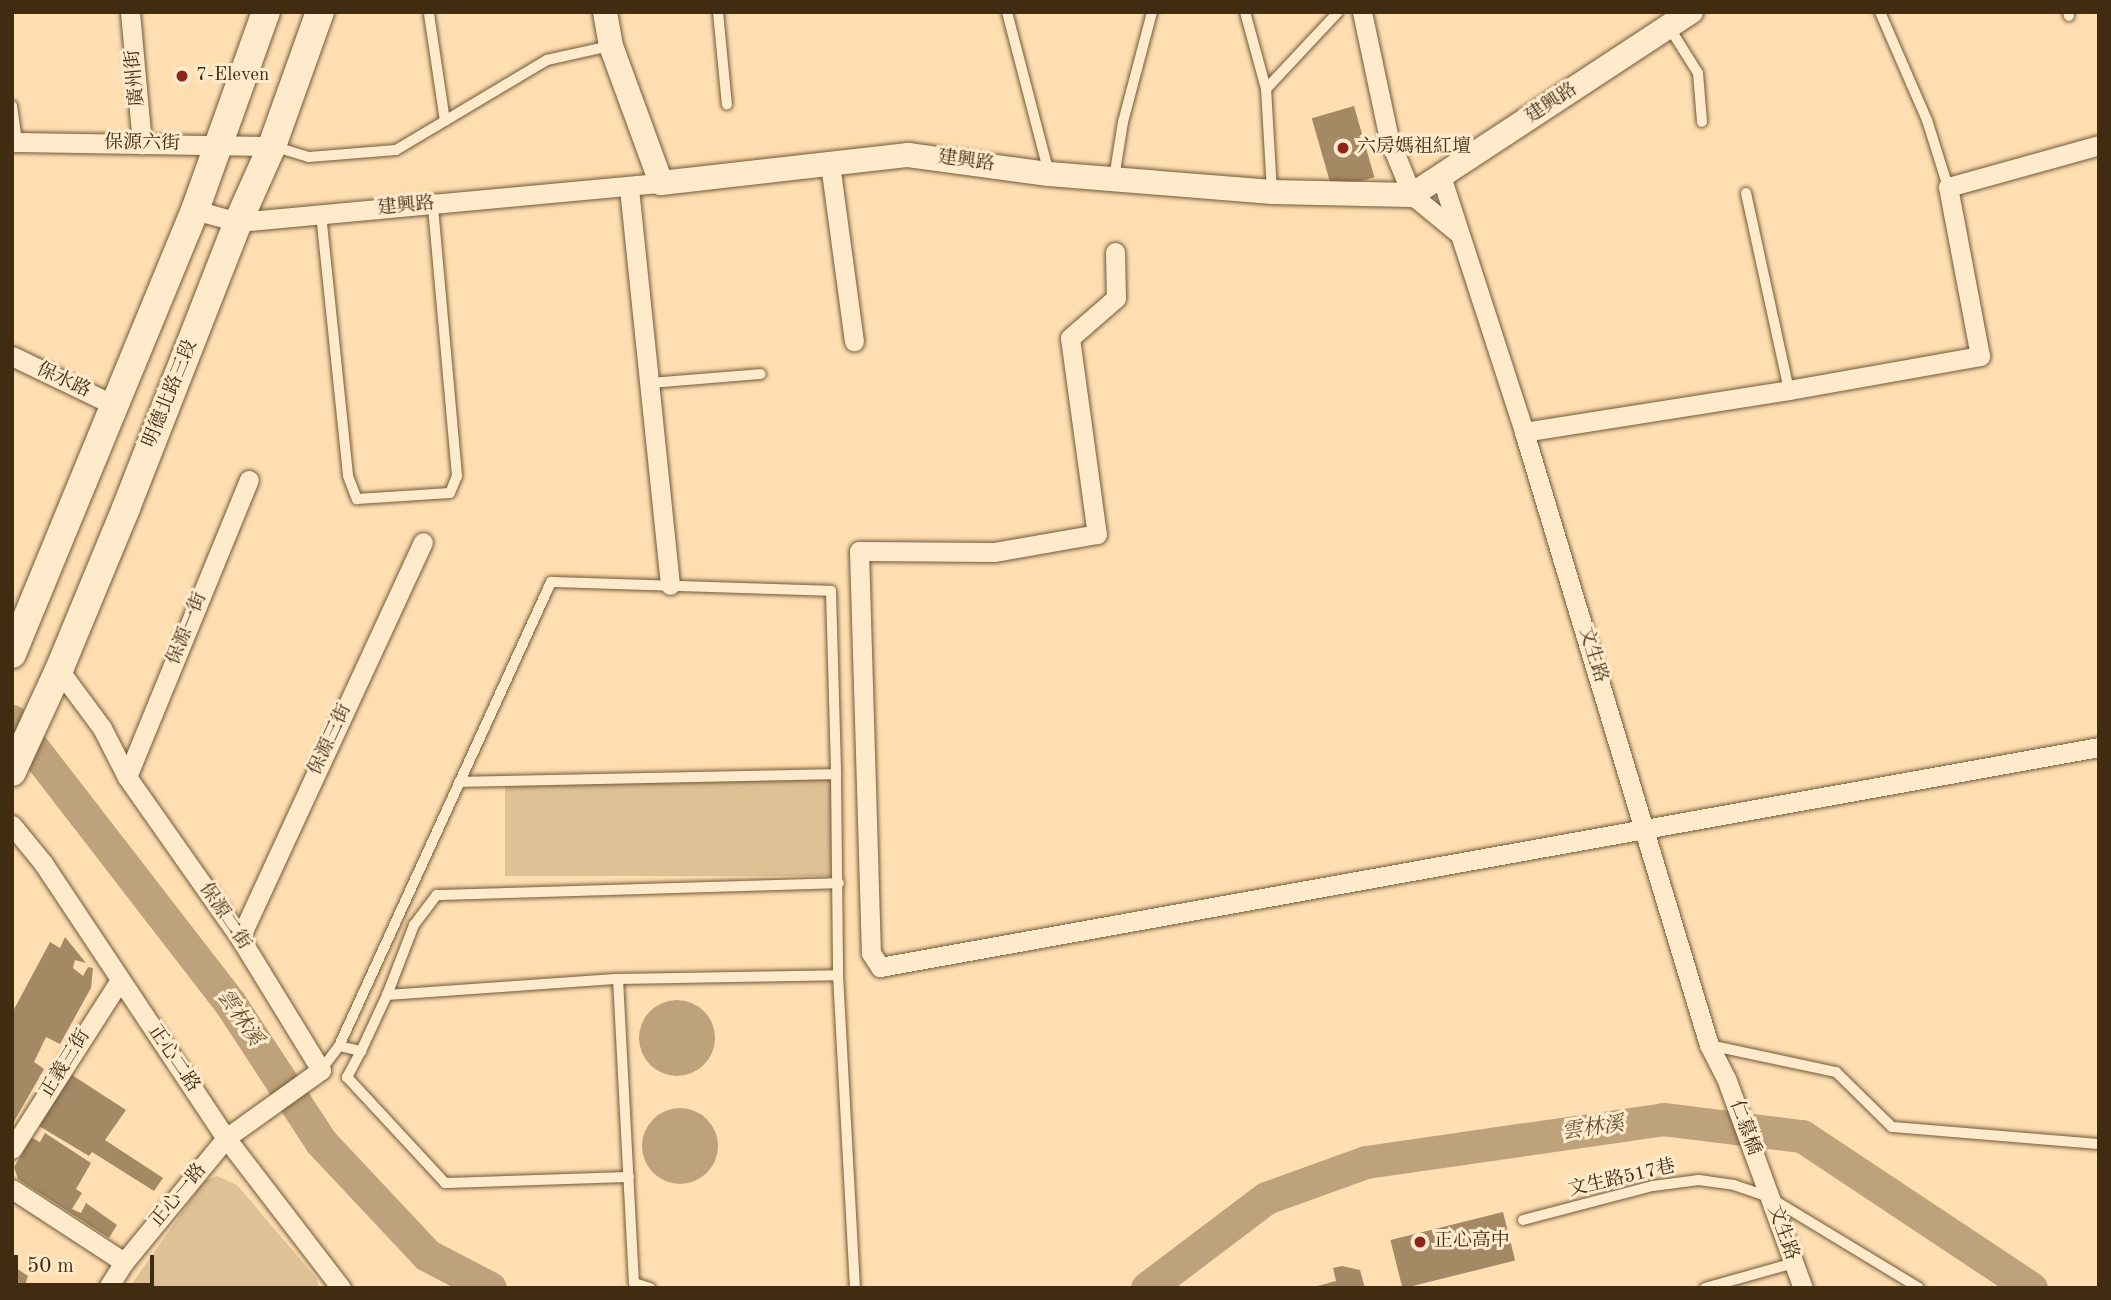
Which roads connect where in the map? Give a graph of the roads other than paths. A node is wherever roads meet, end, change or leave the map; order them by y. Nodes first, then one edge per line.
1 (130, 12) edge
2 (266, 12) edge
3 (320, 12) edge
4 (605, 12) edge
5 (718, 12) edge
6 (1007, 12) edge
7 (1152, 12) edge
8 (1245, 12) edge
9 (1338, 12) edge
10 (1362, 12) edge
11 (1691, 12) edge
12 (1881, 12) edge
13 (429, 14) dead end
14 (1669, 27) junction
15 (611, 46) junction
16 (1266, 89) junction
17 (727, 104) dead end
18 (12, 106) edge
19 (444, 121) junction
20 (1702, 122) dead end
21 (14, 142) edge
22 (142, 144) junction
23 (2099, 145) edge
24 (218, 146) junction
25 (272, 146) junction
26 (830, 164) junction
27 (1049, 174) junction
28 (1441, 176) junction
29 (1115, 178) junction
30 (661, 183) junction
31 (1948, 187) junction
32 (629, 188) junction
33 (1272, 192) junction
34 (1746, 192) dead end
35 (1412, 195) junction
36 (433, 205) junction
37 (195, 210) junction
38 (321, 214) junction
39 (238, 222) junction
40 (1457, 232) junction
41 (1115, 252) dead end
42 (854, 341) dead end
43 (12, 356) edge
44 (761, 374) dead end
45 (649, 383) junction
46 (1789, 390) junction
47 (114, 405) junction
48 (1524, 432) junction
49 (249, 480) dead end
50 (423, 542) dead end
51 (670, 585) junction
52 (15, 639) edge
53 (59, 670) junction
54 (2099, 747) edge
55 (13, 769) edge
56 (836, 774) junction
57 (127, 777) junction
58 (459, 782) junction
59 (12, 825) edge
60 (1645, 829) junction
61 (839, 883) junction
62 (240, 938) junction
63 (838, 975) junction
64 (618, 979) junction
65 (120, 980) junction
66 (387, 995) junction
67 (339, 1045) junction
68 (1709, 1045) junction
69 (361, 1051) junction
70 (316, 1074) junction
71 (1726, 1078) joint
72 (229, 1136) junction
73 (2099, 1144) edge
74 (12, 1149) edge
75 (629, 1177) junction
76 (1762, 1178) joint
77 (12, 1189) edge
78 (1769, 1197) junction
79 (1523, 1220) dead end
80 (124, 1262) junction
81 (1794, 1263) junction
82 (108, 1288) edge
83 (341, 1288) edge
84 (650, 1288) edge
85 (855, 1288) edge
86 (1705, 1288) edge
87 (1803, 1288) edge
88 (1919, 1288) edge

1 - 22 street, 廣州街
2 - 24 main road
3 - 25 main road, 明德北路三段
4 - 15 street
5 - 17 lane
6 - 27 lane
7 - 29 lane
8 - 16 lane
9 - 16 lane
10 - 35 street
11 - 14 street, 建興路
12 - 31 lane
13 - 19 lane
14 - 20 lane
14 - 28 street, 建興路
15 - 19 lane
15 - 30 street
16 - 33 lane
18 - 21 lane
19 - 25 lane
21 - 22 street, 保源六街
22 - 24 street, 保源六街
23 - 31 street
24 - 25 street, 保源六街
24 - 37 main road
25 - 39 main road, 明德北路三段
26 - 27 street, 建興路
26 - 30 street, 建興路
26 - 42 street
27 - 29 street, 建興路
28 - 35 street, 建興路
28 - 40 street, 文生路
29 - 33 street, 建興路
30 - 32 street, 建興路
31 - 46 street
32 - 36 street, 建興路
32 - 45 street
33 - 35 street, 建興路
34 - 46 lane
35 - 40 street
36 - 38 street, 建興路
36 - 38 lane
37 - 39 street, 建興路
37 - 47 main road
38 - 39 street, 建興路
39 - 53 main road, 明德北路三段
40 - 48 street, 文生路
41 - 60 street
43 - 47 street, 保水路
44 - 45 lane
45 - 51 street
46 - 48 street
47 - 52 main road
48 - 60 street, 文生路
49 - 57 street, 保源一街
50 - 62 street, 保源三街
51 - 56 lane
51 - 58 lane
53 - 55 main road, 明德北路三段
53 - 57 street, 保源二街
54 - 60 street
56 - 58 lane
56 - 61 lane
57 - 62 street, 保源二街
58 - 67 lane
59 - 65 street, 正心二路
60 - 68 street, 文生路
61 - 63 lane
61 - 66 lane
62 - 70 street, 保源二街
63 - 64 lane
63 - 85 lane
64 - 66 lane
64 - 75 lane
65 - 72 street, 正心二路
65 - 74 street, 正義三街
66 - 69 lane
67 - 69 lane
67 - 70 lane
68 - 71 street, 文生路
68 - 73 lane
69 - 75 lane
70 - 72 street
71 - 76 street, 仁慕橋
72 - 80 street, 正心一路
72 - 83 street, 正心二路
75 - 84 lane
76 - 78 street, 文生路
77 - 80 street
78 - 79 lane, 文生路517巷
78 - 81 street, 文生路
78 - 88 lane, 文生路517巷
80 - 82 street, 正心一路
81 - 86 lane
81 - 87 street, 文生路

